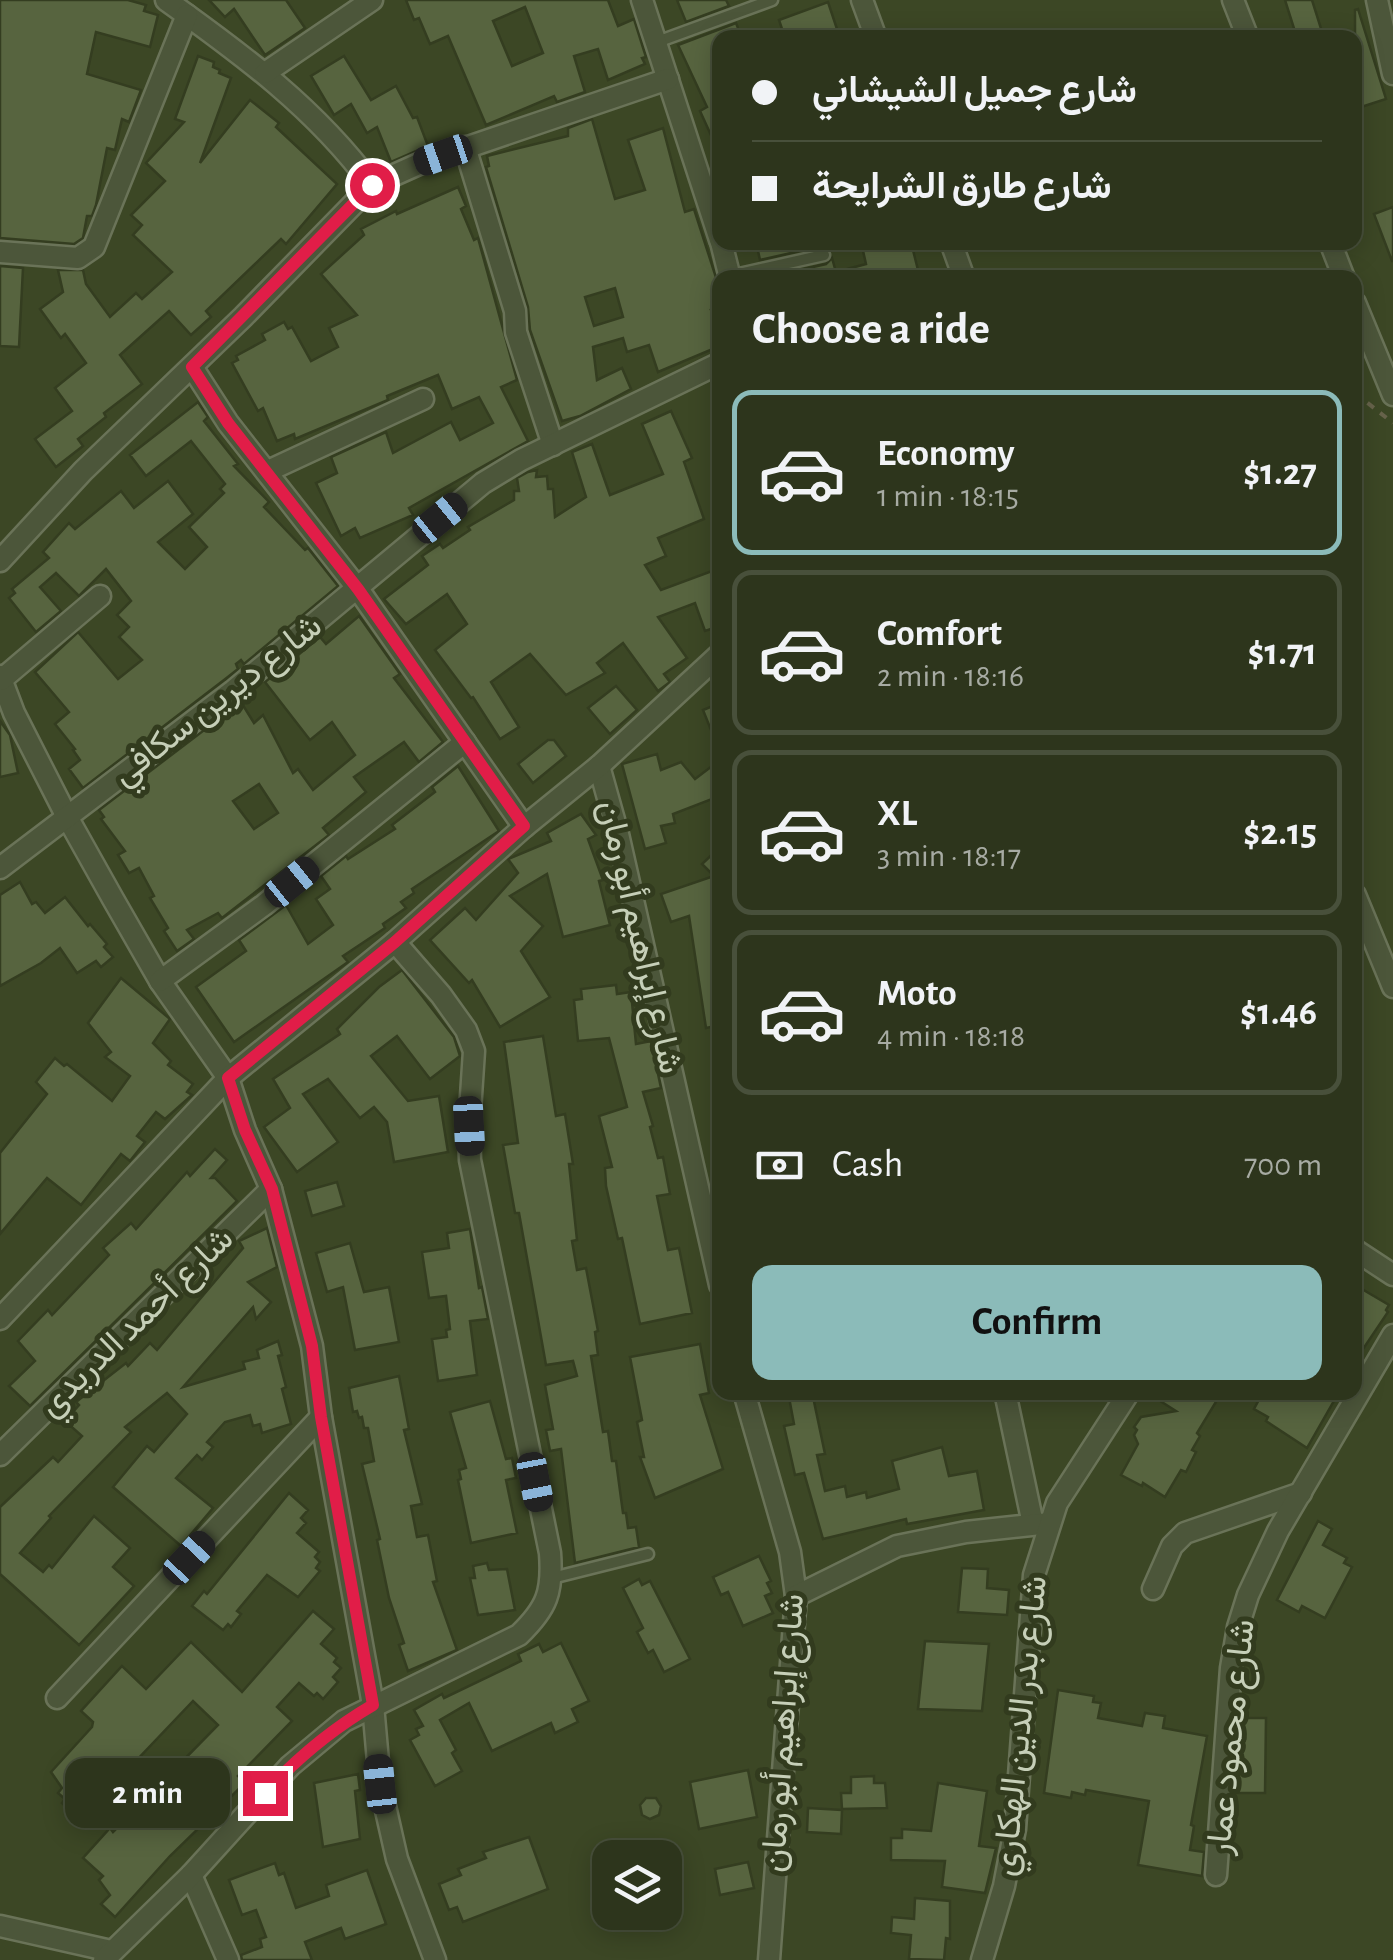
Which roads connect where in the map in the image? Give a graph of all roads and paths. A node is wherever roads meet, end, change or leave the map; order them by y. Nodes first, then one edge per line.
1 (166, 0) edge
2 (372, 0) edge
3 (642, 0) edge
4 (772, 0) edge
5 (862, 0) edge
6 (1234, 0) edge
7 (1377, 0) edge
8 (186, 14) junction
9 (873, 30) edge
10 (1245, 30) edge
11 (657, 42) junction
12 (265, 73) junction
13 (1393, 74) edge
14 (668, 79) junction
15 (465, 147) junction
16 (372, 185) junction
17 (712, 195) edge
18 (0, 252) edge
19 (824, 255) dead end
20 (760, 270) edge
21 (1362, 320) edge
22 (192, 367) junction
23 (712, 368) edge
24 (1393, 396) edge
25 (423, 398) dead end
26 (1362, 399) edge
27 (1393, 423) edge
28 (553, 445) junction
29 (268, 471) junction
30 (0, 561) edge
31 (358, 589) junction
32 (100, 596) dead end
33 (712, 661) edge
34 (1, 678) edge
35 (7, 714) edge
36 (465, 742) junction
37 (600, 766) junction
38 (66, 816) junction
39 (524, 826) junction
40 (0, 868) edge
41 (1362, 912) edge
42 (395, 942) junction
43 (160, 981) junction
44 (1393, 988) edge
45 (228, 1078) junction
46 (272, 1189) junction
47 (712, 1250) edge
48 (1362, 1255) edge
49 (1393, 1275) edge
50 (0, 1319) edge
51 (1393, 1335) edge
52 (1362, 1388) edge
53 (746, 1400) edge
54 (1006, 1400) edge
55 (1124, 1400) edge
56 (1355, 1400) edge
57 (321, 1417) junction
58 (0, 1456) edge
59 (1301, 1493) junction
60 (1042, 1523) junction
61 (648, 1554) dead end
62 (552, 1578) junction
63 (1153, 1588) dead end
64 (796, 1596) junction
65 (57, 1698) dead end
66 (373, 1705) junction
67 (191, 1874) junction
68 (1216, 1875) dead end
69 (0, 1926) edge
70 (107, 1956) edge
71 (228, 1960) edge
72 (435, 1960) edge
73 (770, 1960) edge
74 (982, 1960) edge

1 - 8 street
2 - 12 street
3 - 11 street
4 - 11 lane
5 - 9 street
6 - 10 street
7 - 13 street
8 - 12 street
8 - 18 street
11 - 14 street
12 - 16 street
14 - 15 street
14 - 17 street
15 - 16 street
15 - 28 street
16 - 22 street
19 - 20 lane
21 - 24 street
22 - 29 street
22 - 30 street
23 - 28 street, شارع ديرين سكافي
25 - 29 street
26 - 27 path
28 - 31 street, شارع ديرين سكافي
29 - 31 street
31 - 36 street
31 - 38 street, شارع ديرين سكافي
32 - 34 street
33 - 37 street
34 - 35 street
35 - 38 street
36 - 39 street
36 - 43 street
37 - 39 street
37 - 47 street, شارع إبراهيم أبو رمان
38 - 40 street, شارع ديرين سكافي
38 - 43 street
39 - 42 street
41 - 44 street
42 - 45 street
42 - 62 street
43 - 45 street
45 - 46 street
45 - 50 street
46 - 57 street
46 - 58 street, شارع أحمد الدريدي
48 - 49 street
51 - 52 street, شارع محمود عمار
53 - 64 street, شارع إبراهيم أبو رمان
54 - 60 street
55 - 60 street, شارع بدر الدين الهكاري
56 - 59 street, شارع محمود عمار
57 - 65 street
57 - 66 street
59 - 63 street
59 - 68 street, شارع محمود عمار
60 - 64 street
60 - 74 street, شارع بدر الدين الهكاري
61 - 62 lane
62 - 66 street
64 - 73 street, شارع إبراهيم أبو رمان
66 - 67 street
66 - 72 street
67 - 70 street
67 - 71 street
69 - 70 street

